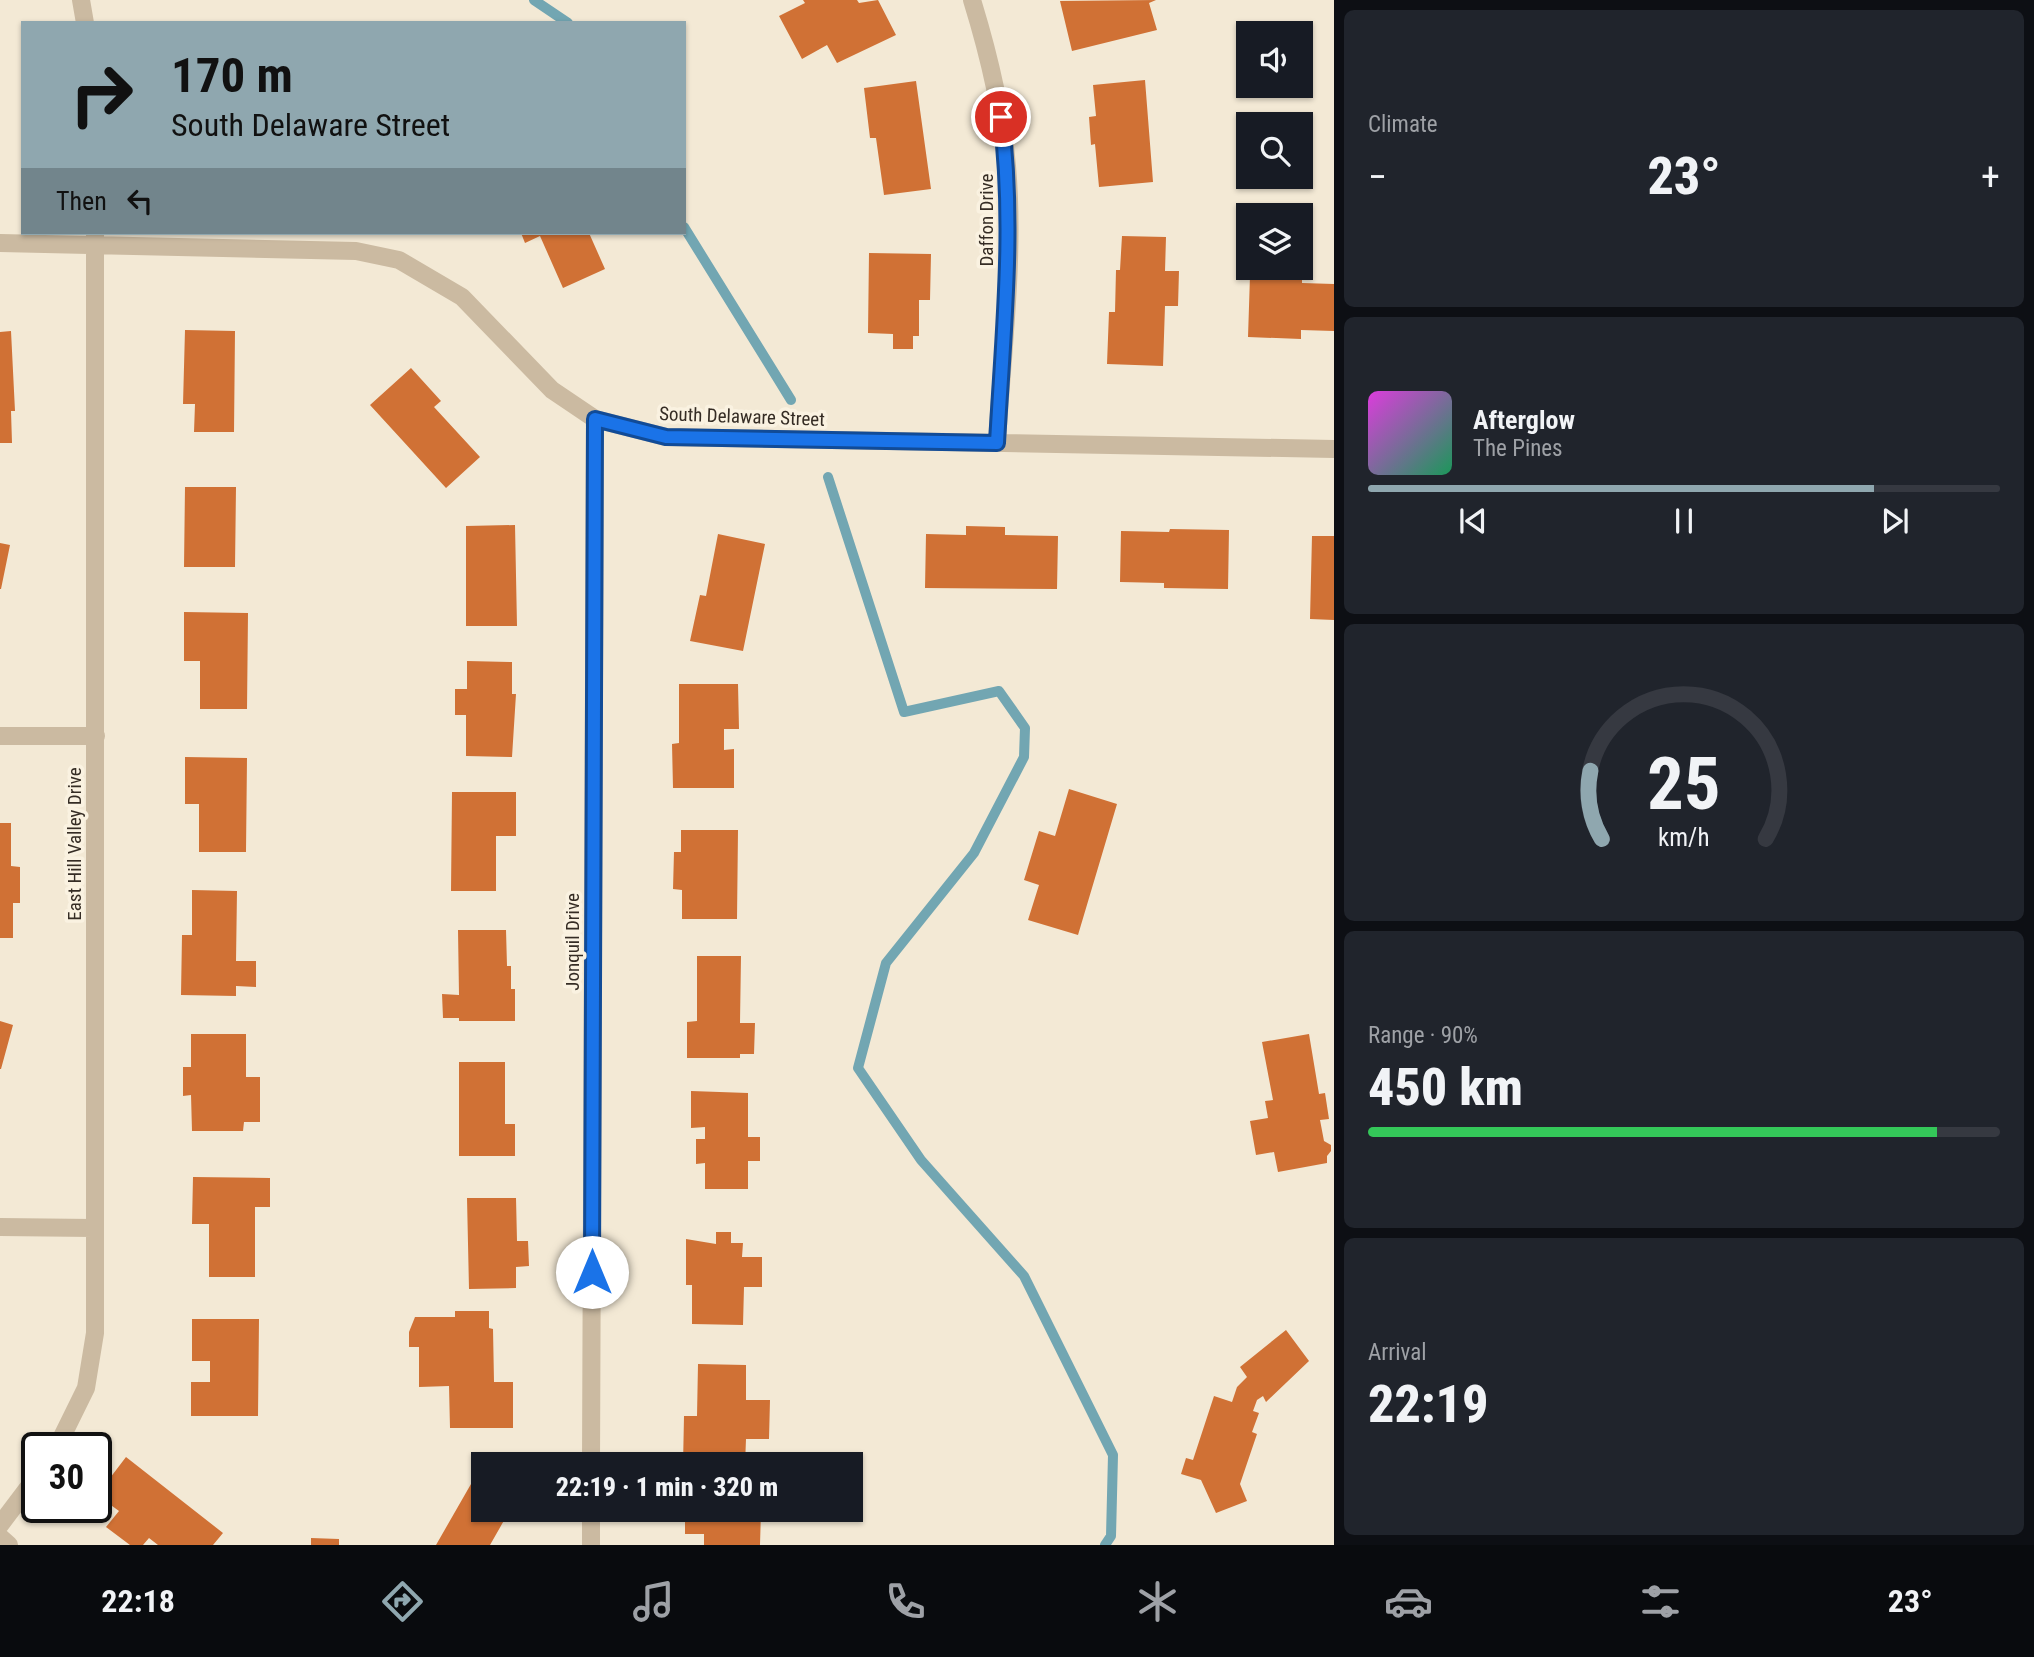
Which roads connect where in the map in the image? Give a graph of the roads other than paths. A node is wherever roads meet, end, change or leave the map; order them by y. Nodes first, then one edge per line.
1 (81, 0) edge
2 (972, 0) edge
3 (85, 21) edge
4 (95, 239) edge
5 (0, 243) edge
6 (595, 419) junction
7 (997, 443) junction
8 (1334, 449) edge
9 (0, 736) edge
10 (96, 736) junction
11 (0, 1227) edge
12 (93, 1228) junction
13 (64, 1432) edge
14 (591, 1452) edge
15 (21, 1497) edge
16 (591, 1522) edge
17 (0, 1525) edge
18 (0, 1537) edge
19 (9, 1545) edge
20 (591, 1545) edge

1 - 3 street
2 - 7 street, Daffon Drive
4 - 5 street, South Delaware Street
4 - 6 street, South Delaware Street
4 - 10 street, East Hill Valley Drive
6 - 7 street, South Delaware Street
6 - 14 street, Jonquil Drive
7 - 8 street, South Delaware Street
9 - 10 street
10 - 12 street, East Hill Valley Drive
11 - 12 street
12 - 13 street, East Hill Valley Drive
15 - 17 street
16 - 20 street
18 - 19 street

